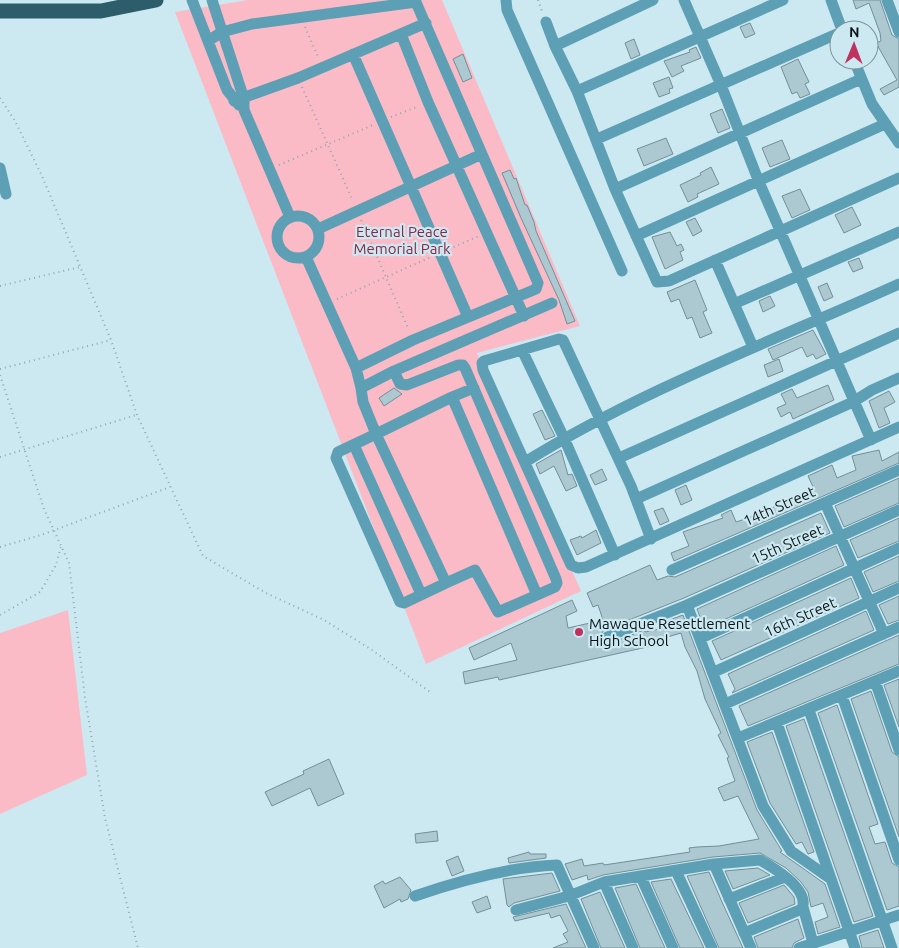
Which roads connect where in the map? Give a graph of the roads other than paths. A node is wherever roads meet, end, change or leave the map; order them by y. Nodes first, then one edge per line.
1 (156, 0) edge
2 (192, 0) edge
3 (212, 0) edge
4 (499, 0) edge
5 (653, 0) edge
6 (684, 0) edge
7 (783, 0) edge
8 (831, 0) edge
9 (416, 1) edge
10 (889, 1) edge
11 (138, 2) edge
12 (68, 5) edge
13 (100, 5) edge
14 (506, 5) edge
15 (0, 11) edge
16 (218, 16) junction
17 (199, 19) junction
18 (838, 20) edge
19 (546, 22) road end
20 (426, 23) junction
21 (222, 32) junction
22 (899, 32) edge
23 (401, 34) junction
24 (829, 37) edge
25 (700, 38) junction
26 (208, 41) junction
27 (555, 46) junction
28 (354, 54) junction
29 (858, 70) edge
30 (861, 79) junction
31 (721, 85) junction
32 (577, 91) junction
33 (241, 103) junction
34 (885, 124) junction
35 (740, 133) junction
36 (597, 139) junction
37 (899, 143) edge
38 (482, 154) junction
39 (457, 166) junction
40 (0, 168) edge
41 (899, 178) edge
42 (759, 182) junction
43 (410, 186) junction
44 (615, 189) junction
45 (6, 194) dead end
46 (290, 217) junction
47 (318, 229) junction
48 (780, 230) junction
49 (899, 232) edge
50 (636, 236) junction
51 (306, 257) junction
52 (715, 260) junction
53 (622, 271) dead end
54 (800, 277) junction
55 (899, 284) edge
56 (516, 298) junction
57 (736, 303) junction
58 (552, 304) dead end
59 (524, 316) junction
60 (468, 318) junction
61 (819, 320) junction
62 (899, 333) edge
63 (457, 344) junction
64 (753, 347) junction
65 (522, 350) junction
66 (836, 363) junction
67 (463, 365) junction
68 (356, 368) junction
69 (394, 370) junction
70 (899, 378) edge
71 (361, 388) junction
72 (474, 388) junction
73 (452, 398) junction
74 (853, 402) junction
75 (598, 419) junction
76 (899, 427) edge
77 (376, 434) junction
78 (564, 438) junction
79 (871, 440) junction
80 (354, 445) junction
81 (619, 458) junction
82 (525, 462) junction
83 (899, 470) edge
84 (636, 498) junction
85 (825, 503) junction
86 (899, 510) edge
87 (841, 536) junction
88 (650, 539) junction
89 (899, 548) edge
90 (615, 555) junction
91 (855, 568) junction
92 (672, 570) dead end
93 (446, 583) junction
94 (899, 588) edge
95 (421, 594) junction
96 (537, 595) junction
97 (870, 602) junction
98 (687, 605) junction
99 (899, 627) edge
100 (884, 634) junction
101 (607, 637) dead end
102 (701, 638) junction
103 (899, 671) edge
104 (714, 672) junction
105 (875, 681) junction
106 (842, 696) junction
107 (725, 704) junction
108 (809, 710) junction
109 (776, 723) junction
110 (738, 738) junction
111 (899, 750) edge
112 (899, 860) edge
113 (714, 864) junction
114 (676, 871) junction
115 (641, 877) junction
116 (785, 877) junction
117 (831, 879) junction
118 (604, 882) junction
119 (416, 896) dead end
120 (569, 896) junction
121 (729, 899) junction
122 (803, 906) junction
123 (516, 910) dead end
124 (899, 915) edge
125 (882, 920) junction
126 (849, 931) junction
127 (744, 933) junction
128 (813, 943) junction
129 (594, 948) edge
130 (634, 948) edge
131 (673, 948) edge
132 (712, 948) edge
133 (750, 948) edge
134 (799, 948) edge
135 (855, 948) edge
136 (892, 948) edge

1 - 11 main road
2 - 17 street
3 - 16 street
4 - 14 street
5 - 27 street
6 - 25 street
7 - 25 street
8 - 18 street
9 - 20 street
9 - 21 street
10 - 22 street
11 - 13 main road
12 - 13 main road
12 - 15 main road
14 - 53 street
16 - 17 street
16 - 21 street
17 - 26 street
19 - 27 street
20 - 23 street
20 - 38 street
21 - 26 street
21 - 33 street
23 - 28 street
23 - 39 street
24 - 31 street
25 - 31 street
25 - 32 street
26 - 33 street
27 - 32 street
28 - 33 street
28 - 43 street
29 - 30 street
30 - 34 street
30 - 35 street
31 - 35 street
31 - 36 street
32 - 36 street
33 - 46 street
34 - 37 street
34 - 42 street
35 - 42 street
35 - 44 street
36 - 44 street
38 - 39 street
38 - 56 street
39 - 43 street
39 - 56 street
40 - 45 street
41 - 48 street
42 - 48 street
42 - 50 street
43 - 47 street
43 - 60 street
44 - 50 street
46 - 47 street
46 - 51 street
47 - 51 street
48 - 52 street
48 - 54 street
49 - 54 street
50 - 52 street
51 - 68 street
52 - 57 street
54 - 57 street
54 - 61 street
55 - 61 street
56 - 59 street
56 - 60 street
57 - 64 street
58 - 59 street
59 - 63 street
60 - 68 street
61 - 64 street
61 - 66 street
62 - 66 street
63 - 67 street
63 - 69 street
64 - 75 street
65 - 75 street
65 - 78 street
65 - 82 street
66 - 74 street
66 - 81 street
67 - 69 street
67 - 72 street
68 - 71 street
69 - 71 street
70 - 74 street
71 - 77 street
72 - 73 street
72 - 96 street
73 - 77 street
73 - 96 street
74 - 79 street
74 - 84 street
75 - 78 street
75 - 81 street
76 - 79 street
77 - 80 street
77 - 93 street
78 - 82 street
78 - 90 street
79 - 88 street
80 - 95 street
80 - 95 street
81 - 84 street
82 - 90 street
83 - 85 street, 14th Street
84 - 88 street
85 - 87 street
85 - 92 street, 14th Street
86 - 87 street, 15th Street
87 - 91 street
87 - 98 street, 15th Street
88 - 90 street
89 - 91 street
91 - 97 street
91 - 102 street
93 - 95 street
93 - 96 street
94 - 97 street, 16th Street
97 - 100 street
97 - 104 street, 16th Street
98 - 101 street, 15th Street
98 - 102 street
99 - 100 street
100 - 107 street
102 - 104 street
103 - 105 street
104 - 107 street
105 - 106 street
105 - 111 street
106 - 108 street
106 - 112 street
107 - 110 street
108 - 109 street
108 - 125 street
109 - 110 street
109 - 117 street
110 - 117 street
113 - 114 street
113 - 116 street
113 - 121 street
114 - 115 street
114 - 132 street
115 - 118 street
115 - 131 street
116 - 121 street
116 - 122 street
117 - 126 street
118 - 120 street
118 - 130 street
119 - 120 street
120 - 123 street
120 - 129 street
121 - 127 street
122 - 127 street
122 - 128 street
124 - 125 street
125 - 126 street
125 - 136 street
126 - 128 street
126 - 135 street
127 - 133 street
128 - 134 street

